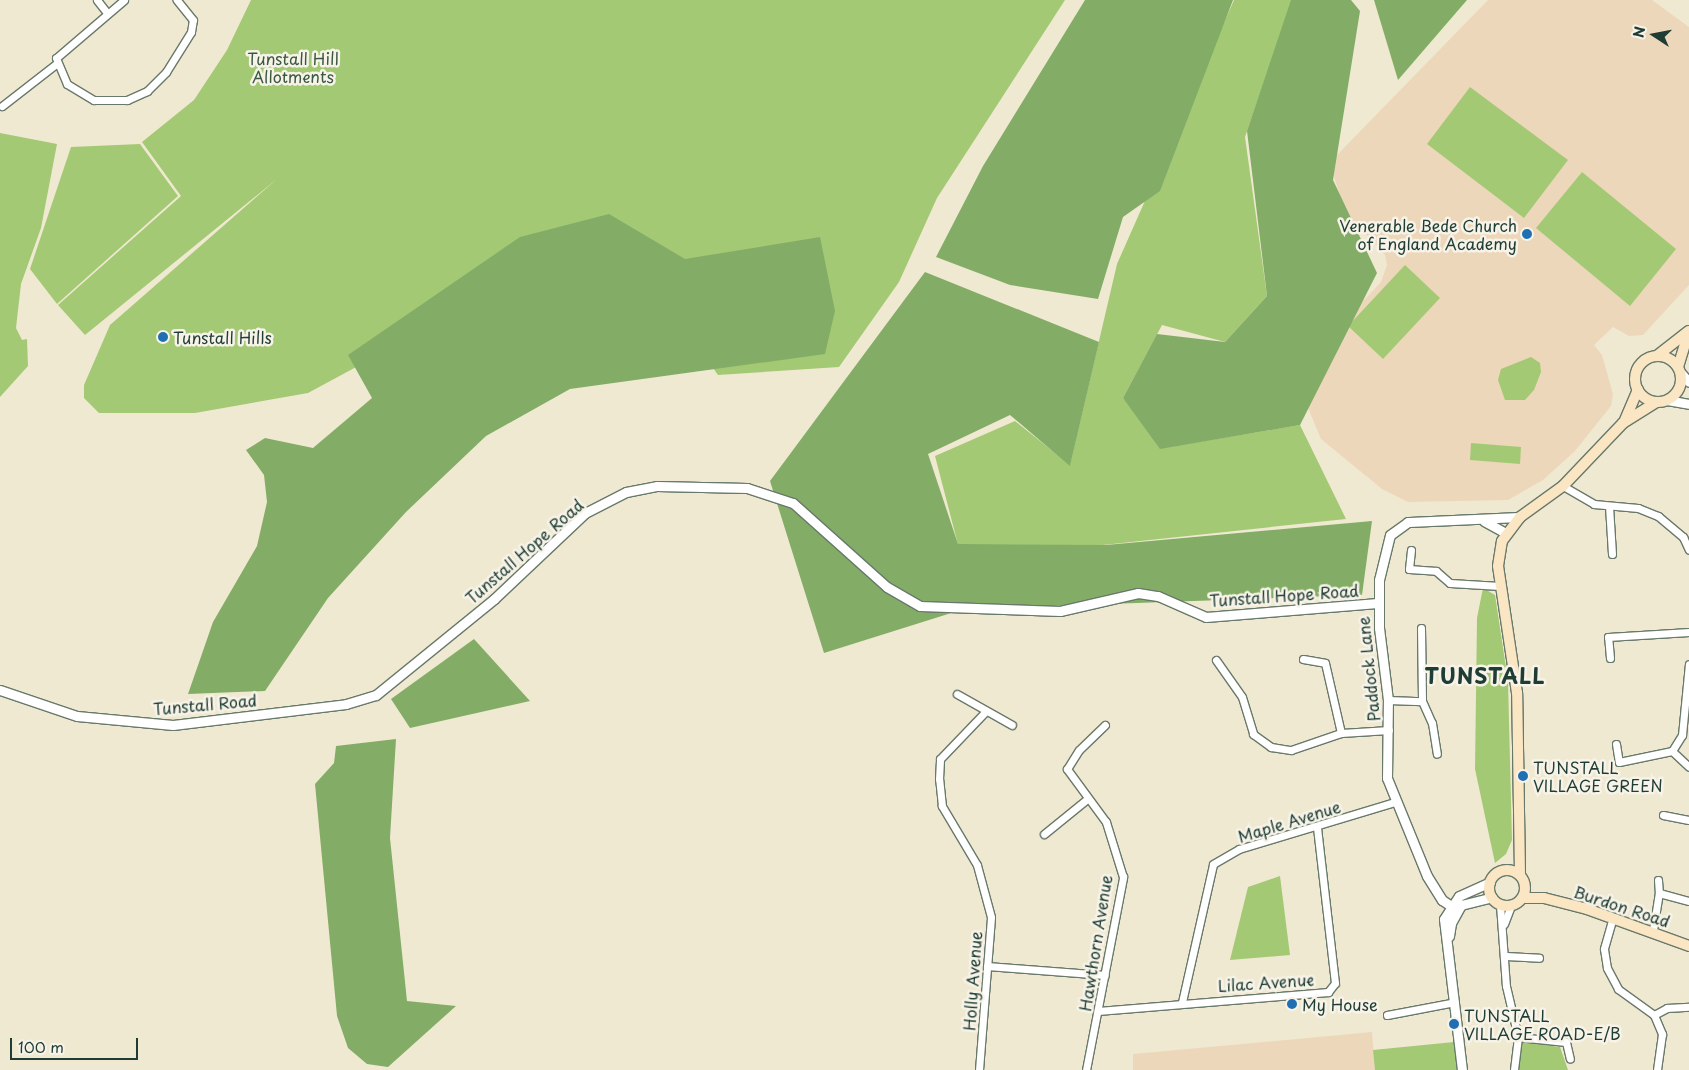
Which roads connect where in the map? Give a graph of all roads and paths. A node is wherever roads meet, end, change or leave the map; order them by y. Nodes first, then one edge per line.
1 (97, 0) edge
2 (124, 0) edge
3 (177, 0) edge
4 (107, 13) junction
5 (56, 64) junction
6 (2, 106) dead end
7 (1689, 332) edge
8 (1658, 355) junction
9 (1679, 370) junction
10 (1689, 382) edge
11 (1638, 390) junction
12 (1661, 401) junction
13 (1689, 404) edge
14 (1623, 423) junction
15 (1563, 486) junction
16 (1609, 506) junction
17 (1520, 517) junction
18 (1484, 521) junction
19 (1506, 534) junction
20 (1411, 550) dead end
21 (1689, 550) edge
22 (1612, 554) dead end
23 (1500, 586) junction
24 (1377, 603) junction
25 (1421, 628) dead end
26 (1689, 632) edge
27 (1610, 658) dead end
28 (1304, 659) dead end
29 (1216, 660) dead end
30 (1689, 664) edge
31 (0, 690) edge
32 (957, 694) dead end
33 (1686, 697) edge
34 (1388, 700) junction
35 (357, 701) joint
36 (1422, 701) junction
37 (986, 711) junction
38 (1012, 725) dead end
39 (1105, 725) dead end
40 (1389, 730) junction
41 (1341, 733) junction
42 (1616, 744) dead end
43 (1672, 751) junction
44 (1437, 754) dead end
45 (1689, 767) edge
46 (1086, 800) junction
47 (1395, 802) junction
48 (1663, 815) dead end
49 (1689, 820) edge
50 (1317, 827) junction
51 (1044, 834) dead end
52 (1518, 851) junction
53 (1504, 870) junction
54 (1522, 878) junction
55 (1658, 880) dead end
56 (1490, 882) junction
57 (1659, 893) junction
58 (1492, 897) junction
59 (1523, 898) junction
60 (1544, 898) junction
61 (1689, 901) edge
62 (1500, 905) junction
63 (1511, 906) junction
64 (1454, 908) junction
65 (1613, 918) junction
66 (1504, 924) junction
67 (1653, 930) junction
68 (1689, 946) edge
69 (1506, 956) junction
70 (1539, 958) dead end
71 (987, 966) junction
72 (1105, 975) junction
73 (1182, 1002) junction
74 (1454, 1002) junction
75 (1689, 1008) edge
76 (1098, 1011) junction
77 (1387, 1015) dead end
78 (1654, 1015) junction
79 (1518, 1037) junction
80 (1570, 1059) dead end
81 (979, 1070) edge
82 (1086, 1070) edge
83 (1462, 1070) edge
84 (1514, 1070) edge
85 (1657, 1070) edge

1 - 4 street
2 - 4 street
3 - 5 street
4 - 5 street
5 - 6 street
7 - 8 main road
7 - 9 main road
8 - 9 main road
8 - 11 main road
9 - 10 street
9 - 12 main road
11 - 12 main road
11 - 14 main road
12 - 13 street
12 - 14 main road
14 - 15 main road
15 - 16 street
15 - 17 main road
16 - 21 street
16 - 22 street
17 - 18 street, Paddock Lane
17 - 19 main road
18 - 19 street, Paddock Lane
18 - 24 street, Paddock Lane
19 - 23 main road
20 - 23 street
23 - 52 main road
24 - 34 street, Paddock Lane
24 - 35 street, Tunstall Hope Road
25 - 36 street
26 - 27 street
28 - 41 street
29 - 41 street
30 - 33 street
31 - 35 street, Tunstall Road
32 - 37 street
33 - 43 street
34 - 36 street
34 - 40 street, Paddock Lane
36 - 44 street
37 - 38 street
37 - 71 street, Holly Avenue
39 - 46 street
40 - 41 street
40 - 47 street, Paddock Lane
42 - 43 street
43 - 45 street
46 - 51 street
46 - 72 street, Hawthorn Avenue
47 - 50 street, Maple Avenue
47 - 64 street, Paddock Lane
48 - 49 street
50 - 73 street, Maple Avenue
50 - 73 street, Lilac Avenue
52 - 53 main road
52 - 54 main road
53 - 54 main road
53 - 56 main road
54 - 59 main road
54 - 60 main road, Burdon Road
55 - 57 street
56 - 58 main road
56 - 64 street
57 - 61 street
57 - 67 street
58 - 62 main road
58 - 64 street
59 - 60 main road, Burdon Road
59 - 63 main road
60 - 65 main road, Burdon Road
62 - 63 main road
62 - 66 street
63 - 66 street
64 - 74 street
65 - 67 main road, Burdon Road
65 - 78 street
66 - 69 street
67 - 68 main road, Burdon Road
69 - 70 street
69 - 79 street
71 - 72 street
71 - 81 street, Holly Avenue
72 - 76 street, Hawthorn Avenue
73 - 76 street, Lilac Avenue
74 - 77 street
74 - 83 street
75 - 78 street
76 - 82 street, Hawthorn Avenue
78 - 85 street
79 - 80 street
79 - 84 street

